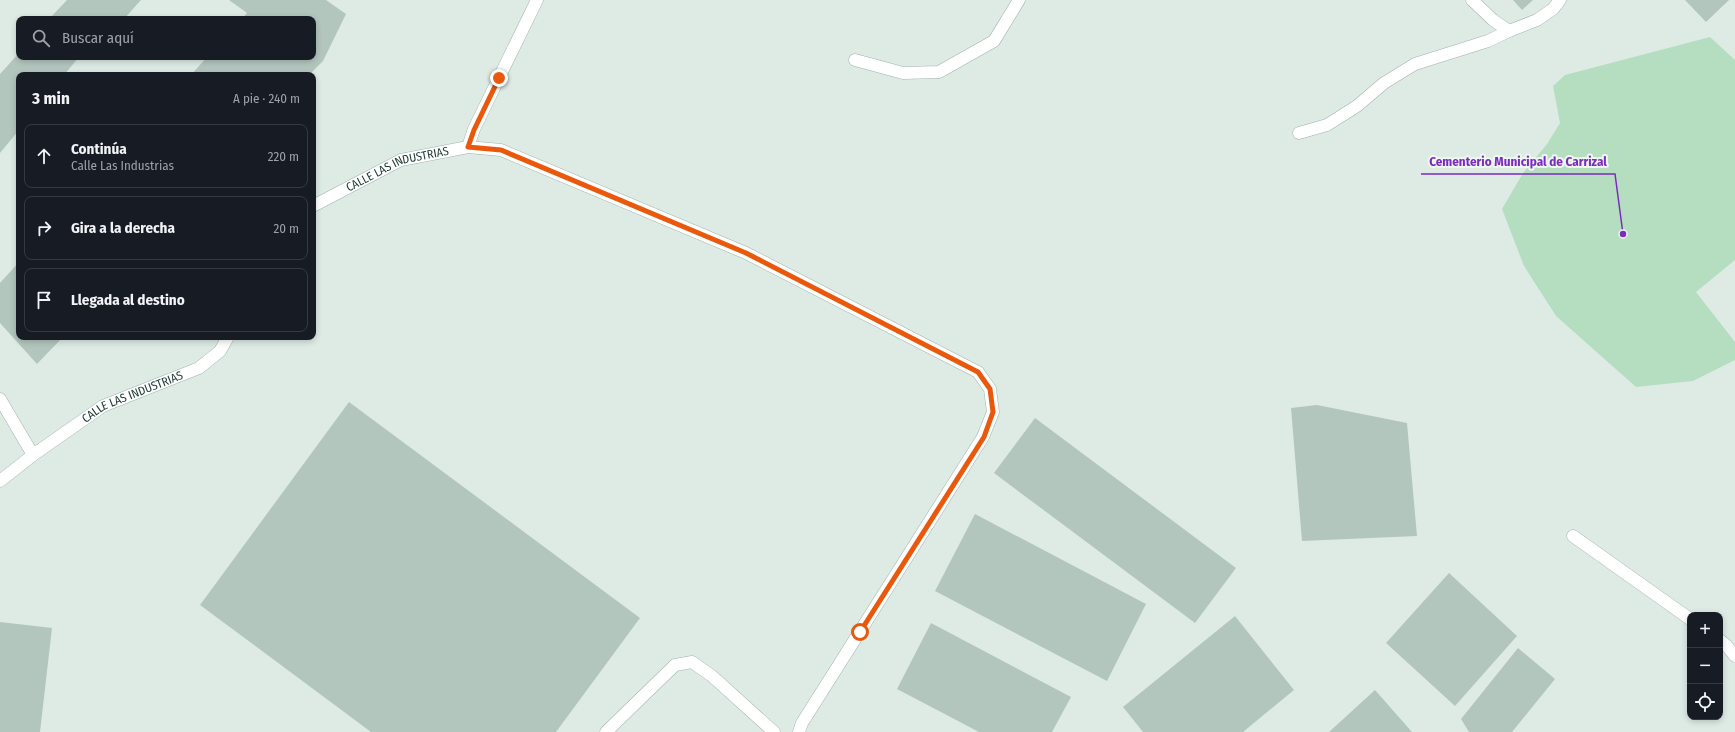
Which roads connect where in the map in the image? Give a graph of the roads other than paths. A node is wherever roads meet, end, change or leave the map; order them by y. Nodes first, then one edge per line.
1 (537, 0) edge
2 (1019, 0) edge
3 (1472, 0) edge
4 (1560, 0) edge
5 (1509, 31) junction
6 (855, 60) dead end
7 (1299, 133) dead end
8 (468, 147) junction
9 (316, 204) edge
10 (226, 340) edge
11 (0, 399) edge
12 (34, 455) junction
13 (0, 481) edge
14 (1573, 536) dead end
15 (1687, 617) edge
16 (1723, 642) edge
17 (1735, 656) edge
18 (606, 732) edge
19 (774, 732) edge
20 (799, 732) edge

1 - 8 street
2 - 6 street
3 - 5 street
4 - 5 street
5 - 7 street
8 - 9 street, CALLE LAS INDUSTRIAS
8 - 20 street, CALLE LAS INDUSTRIAS
10 - 12 street, CALLE LAS INDUSTRIAS
11 - 12 street
12 - 13 street, CALLE LAS INDUSTRIAS
14 - 15 street
16 - 17 street
18 - 19 street

